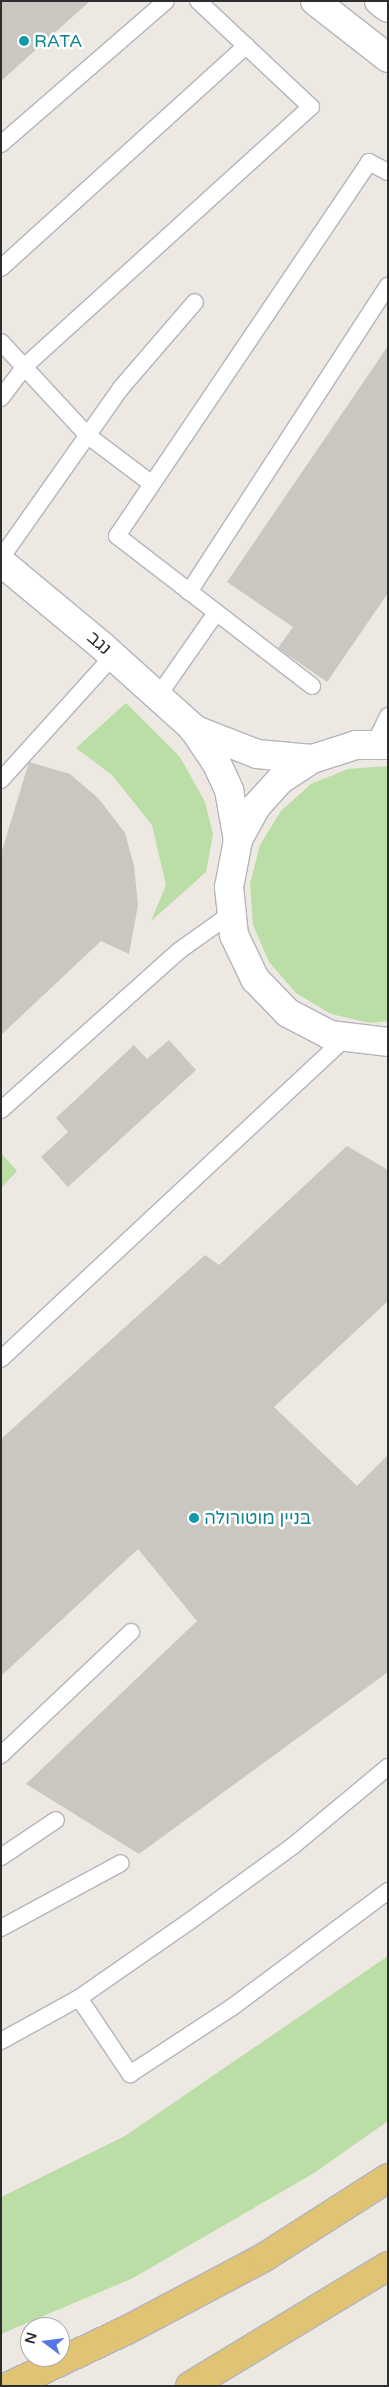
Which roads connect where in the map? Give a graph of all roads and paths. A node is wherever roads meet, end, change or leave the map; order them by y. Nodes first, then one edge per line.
1 (166, 1) edge
2 (198, 1) edge
3 (315, 1) edge
4 (379, 1) edge
5 (388, 8) edge
6 (246, 46) junction
7 (388, 58) edge
8 (1, 144) edge
9 (388, 172) edge
10 (1, 268) edge
11 (388, 286) edge
12 (195, 302) dead end
13 (1, 342) edge
14 (24, 367) junction
15 (1, 398) edge
16 (86, 435) junction
17 (152, 484) junction
18 (1, 558) edge
19 (1, 562) edge
20 (189, 592) junction
21 (216, 613) junction
22 (114, 655) junction
23 (312, 686) dead end
24 (158, 696) junction
25 (388, 716) edge
26 (193, 728) junction
27 (381, 745) edge
28 (312, 759) junction
29 (1, 780) edge
30 (238, 840) junction
31 (232, 913) junction
32 (345, 1038) junction
33 (388, 1042) edge
34 (1, 1110) edge
35 (1, 1359) edge
36 (131, 1632) dead end
37 (1, 1755) edge
38 (388, 1767) edge
39 (56, 1820) dead end
40 (4, 1851) edge
41 (121, 1863) dead end
42 (388, 1891) edge
43 (1, 1928) edge
44 (79, 1998) junction
45 (1, 2041) edge
46 (388, 2178) edge
47 (388, 2266) edge
48 (10, 2386) edge
49 (190, 2386) edge

1 - 8 lane
2 - 6 lane
3 - 7 street
4 - 5 street
6 - 10 lane
6 - 14 lane
9 - 17 lane
11 - 20 lane
12 - 16 lane
13 - 14 lane
14 - 15 lane
14 - 16 lane
16 - 17 lane
16 - 18 lane
17 - 20 lane
19 - 22 street, נגב
20 - 21 lane
21 - 23 lane
21 - 24 lane
22 - 24 street, נגב
22 - 29 lane
24 - 26 street, נגב
25 - 27 lane
26 - 28 street, נגב
26 - 30 street, נגב
27 - 28 street
28 - 30 street
30 - 31 street
31 - 32 street
31 - 34 lane
32 - 33 street
32 - 35 lane
36 - 37 lane
38 - 44 lane
39 - 40 lane
41 - 43 lane
42 - 44 lane
44 - 45 lane
46 - 48 main road
47 - 49 main road

